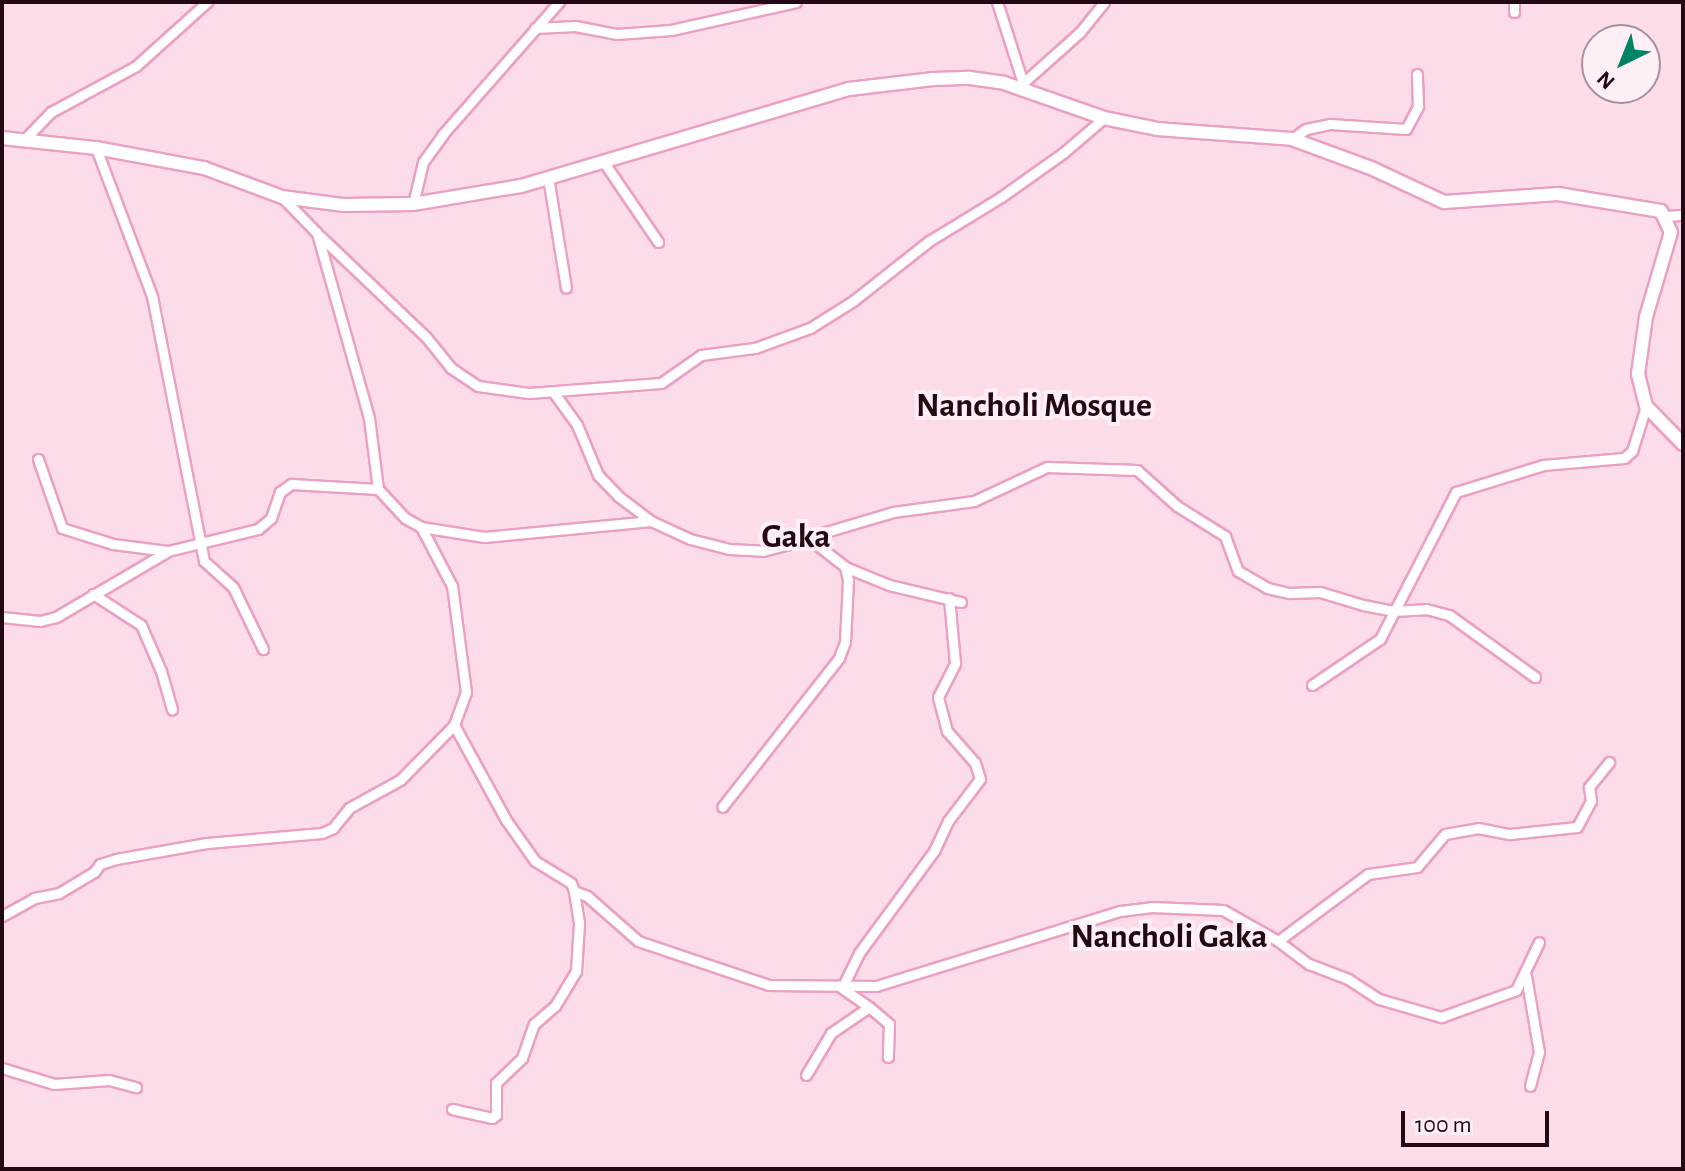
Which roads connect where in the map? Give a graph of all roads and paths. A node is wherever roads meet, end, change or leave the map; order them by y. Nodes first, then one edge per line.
1 (207, 2) edge
2 (559, 2) edge
3 (796, 2) edge
4 (997, 2) edge
5 (1104, 2) edge
6 (535, 28) junction
7 (1417, 74) dead end
8 (1024, 86) junction
9 (1104, 118) junction
10 (2, 138) edge
11 (1292, 139) junction
12 (23, 141) junction
13 (96, 148) junction
14 (603, 161) junction
15 (548, 177) junction
16 (282, 197) junction
17 (413, 204) junction
18 (1683, 215) edge
19 (1667, 216) junction
20 (317, 233) junction
21 (658, 242) dead end
22 (566, 288) dead end
23 (554, 393) junction
24 (1646, 406) junction
25 (1683, 444) edge
26 (38, 459) dead end
27 (378, 489) junction
28 (651, 521) junction
29 (421, 527) junction
30 (797, 542) junction
31 (202, 545) junction
32 (168, 551) junction
33 (845, 567) junction
34 (93, 594) junction
35 (949, 598) junction
36 (961, 602) dead end
37 (1393, 611) junction
38 (2, 617) edge
39 (263, 649) dead end
40 (1535, 677) dead end
41 (1312, 685) dead end
42 (172, 709) dead end
43 (454, 725) junction
44 (1609, 762) dead end
45 (722, 807) dead end
46 (574, 891) junction
47 (2, 916) edge
48 (1278, 941) junction
49 (1539, 942) dead end
50 (1526, 973) junction
51 (842, 988) junction
52 (869, 1007) junction
53 (888, 1057) dead end
54 (2, 1068) edge
55 (806, 1075) dead end
56 (1530, 1086) dead end
57 (136, 1087) dead end
58 (452, 1109) dead end

1 - 12 street
2 - 6 street
3 - 6 street
4 - 8 street
5 - 8 street
6 - 17 street
7 - 11 street
8 - 9 street
8 - 14 street
9 - 11 street
9 - 23 street
10 - 12 street
11 - 19 street
12 - 13 street
13 - 16 street
13 - 31 street
14 - 15 street
14 - 21 street
15 - 17 street
15 - 22 street
16 - 17 street
16 - 20 street
18 - 19 street
19 - 24 street
20 - 23 street
20 - 27 street
23 - 28 street
24 - 25 street
24 - 37 street
26 - 32 street
27 - 29 street
27 - 31 street
28 - 29 street
28 - 30 street
29 - 43 street
30 - 33 street
30 - 37 street
31 - 32 street
31 - 39 street
32 - 34 street
33 - 35 street
33 - 45 street
34 - 38 street
34 - 42 street
35 - 36 street
35 - 51 street
37 - 40 street
37 - 41 street
43 - 46 street
43 - 47 street
44 - 48 street
46 - 51 street
46 - 58 street
48 - 50 street
48 - 51 street
49 - 50 street
50 - 56 street
51 - 52 street
52 - 53 street
52 - 55 street
54 - 57 street

